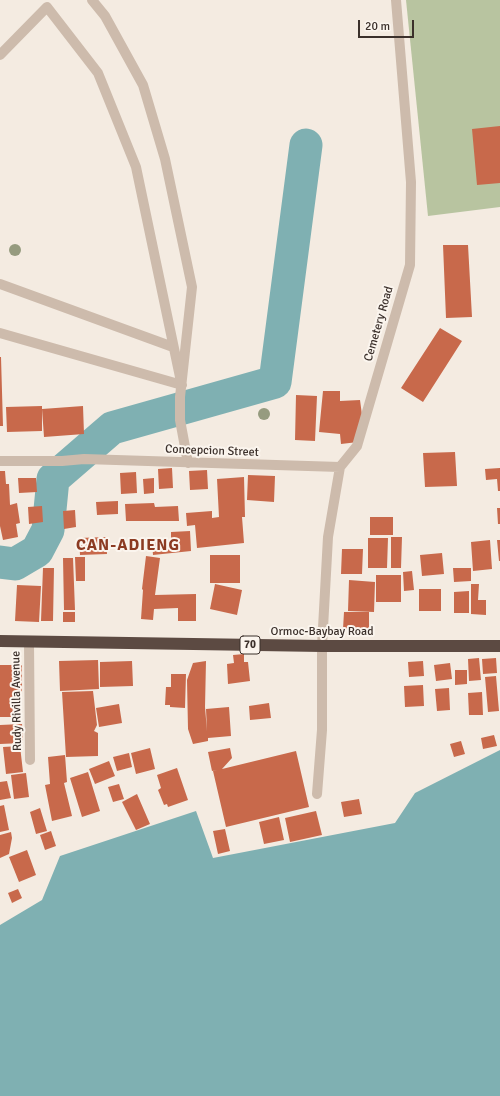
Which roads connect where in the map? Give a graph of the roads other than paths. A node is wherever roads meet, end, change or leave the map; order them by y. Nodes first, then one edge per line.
1 (92, 0) edge
2 (396, 0) edge
3 (44, 3) edge
4 (0, 55) edge
5 (0, 284) edge
6 (0, 332) edge
7 (173, 347) junction
8 (182, 385) junction
9 (0, 461) edge
10 (188, 463) junction
11 (340, 467) junction
12 (0, 641) edge
13 (29, 642) junction
14 (322, 646) junction
15 (500, 646) edge
16 (30, 760) dead end
17 (317, 794) dead end

1 - 8 street
2 - 11 street, Cemetery Road
3 - 4 street
3 - 7 street
5 - 7 street
6 - 8 street
7 - 8 street
8 - 10 street
9 - 10 street, Concepcion Street
10 - 11 street, Concepcion Street
11 - 14 street, Cemetery Road
12 - 13 highway, Ormoc-Baybay Road / 70
13 - 14 highway, Ormoc-Baybay Road / 70
13 - 16 street, Rudy Rivilla Avenue
14 - 15 highway, Ormoc-Baybay Road / 70
14 - 17 street, Cemetery Road

